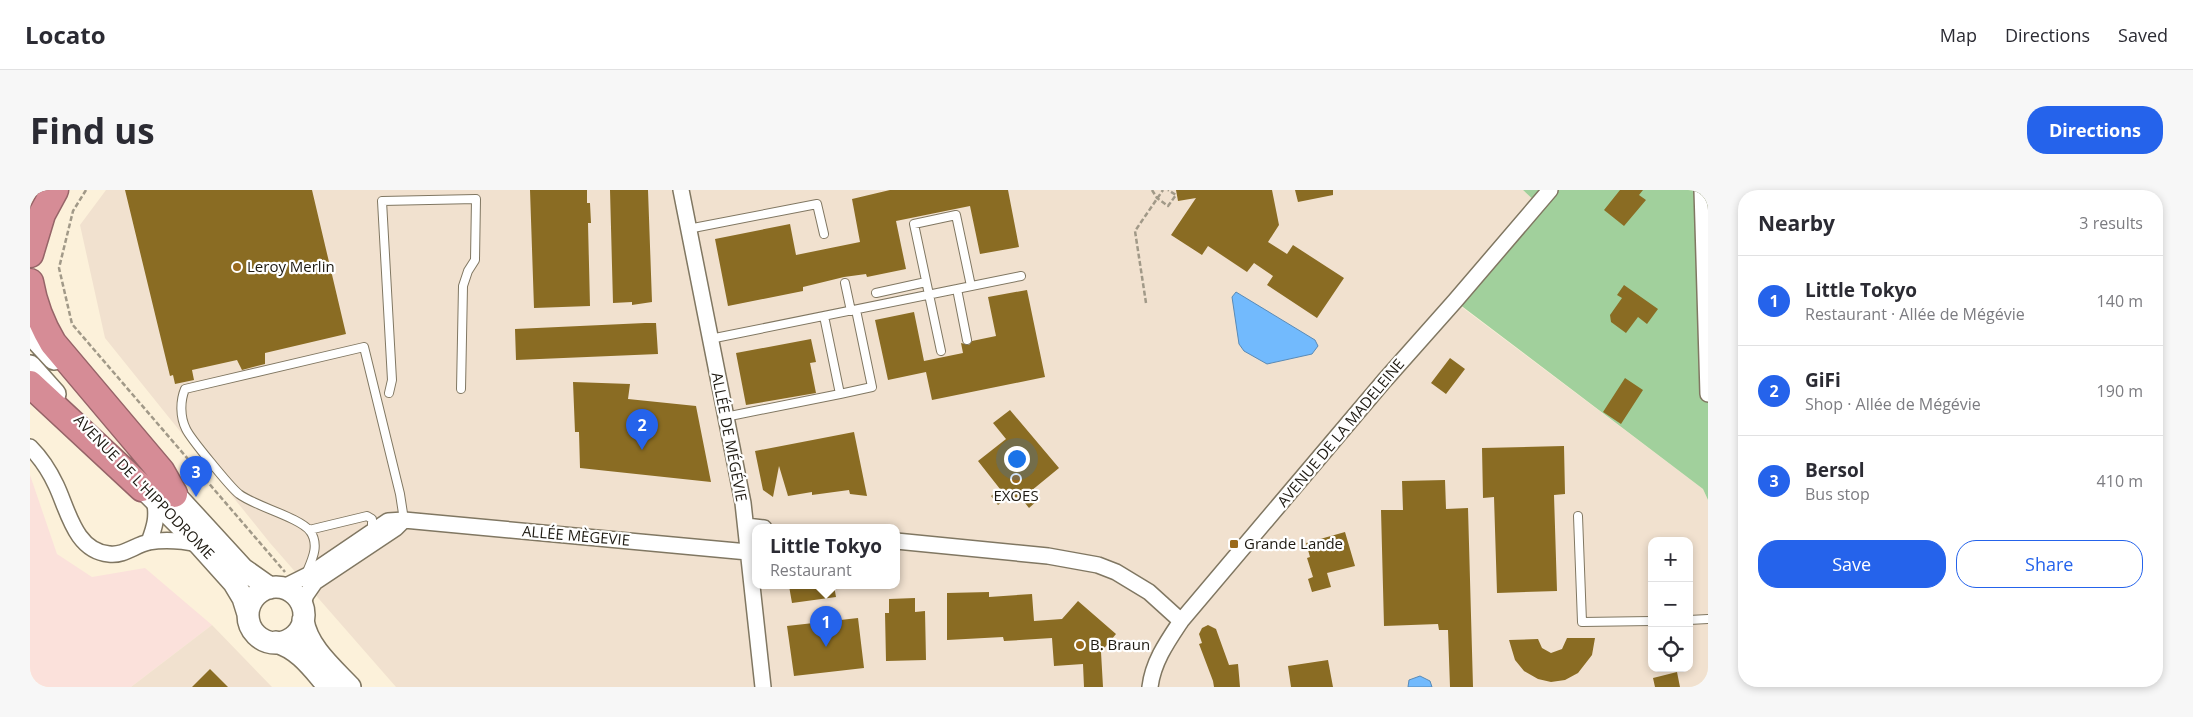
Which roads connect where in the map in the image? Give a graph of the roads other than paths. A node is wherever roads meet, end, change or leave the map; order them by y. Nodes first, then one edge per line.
1 (51, 190) edge
2 (55, 190) edge
3 (681, 190) edge
4 (1550, 190) edge
5 (1702, 190) edge
6 (30, 220) edge
7 (688, 229) junction
8 (824, 234) dead end
9 (30, 254) edge
10 (1021, 276) dead end
11 (30, 282) edge
12 (926, 282) junction
13 (845, 283) dead end
14 (971, 286) junction
15 (957, 289) junction
16 (876, 293) dead end
17 (929, 295) junction
18 (853, 310) junction
19 (824, 316) junction
20 (30, 333) edge
21 (710, 339) junction
22 (967, 340) dead end
23 (941, 351) dead end
24 (30, 366) edge
25 (30, 384) edge
26 (461, 390) dead end
27 (389, 393) dead end
28 (840, 394) junction
29 (1708, 394) edge
30 (725, 417) junction
31 (30, 447) edge
32 (157, 494) junction
33 (1578, 516) dead end
34 (404, 520) junction
35 (746, 526) junction
36 (752, 527) edge
37 (309, 530) junction
38 (372, 530) junction
39 (900, 541) edge
40 (149, 542) junction
41 (199, 544) junction
42 (748, 552) junction
43 (288, 584) junction
44 (752, 588) edge
45 (752, 589) edge
46 (302, 613) junction
47 (248, 614) junction
48 (1708, 619) edge
49 (1648, 620) edge
50 (1693, 620) edge
51 (1181, 621) junction
52 (276, 642) junction
53 (329, 687) edge
54 (350, 687) edge
55 (763, 687) edge
56 (1150, 687) edge

1 - 6 highway
2 - 9 highway
3 - 7 street, ALLÉE DE MÉGÉVIE
4 - 51 street, AVENUE DE LA MADELEINE
5 - 29 street
7 - 8 lane
7 - 21 street, ALLÉE DE MÉGÉVIE
10 - 14 lane
11 - 32 highway
12 - 14 lane
12 - 16 lane
12 - 17 lane
13 - 18 lane
14 - 15 lane
15 - 17 lane
15 - 22 lane
17 - 18 lane
17 - 23 lane
18 - 19 lane
18 - 28 lane
19 - 21 lane
19 - 28 lane
20 - 32 main road, AVENUE DE L'HIPPODROME
21 - 30 street, ALLÉE DE MÉGÉVIE
24 - 32 main road, AVENUE DE L'HIPPODROME
25 - 32 highway
26 - 27 lane
28 - 30 lane
30 - 35 street, ALLÉE DE MÉGÉVIE
31 - 40 street
32 - 40 street
32 - 41 main road, AVENUE DE L'HIPPODROME
32 - 43 main road, AVENUE DE L'HIPPODROME
33 - 49 lane
34 - 37 lane
34 - 38 street, ALLÉE MÈGEVIE
34 - 42 street, ALLÉE MÈGEVIE
34 - 46 street
35 - 36 street
35 - 42 street, ALLÉE DE MÉGÉVIE
37 - 38 lane
37 - 43 lane
38 - 43 street, ALLÉE MÈGEVIE
39 - 51 street
40 - 41 street
41 - 47 main road, AVENUE DE L'HIPPODROME
42 - 44 street, ALLÉE DE MÉGÉVIE
43 - 46 main road
43 - 47 main road
45 - 55 street, ALLÉE DE MÉGÉVIE
46 - 52 main road
46 - 54 main road
47 - 52 main road
48 - 50 lane
51 - 56 street, AVENUE DE LA MADELEINE
52 - 53 main road

